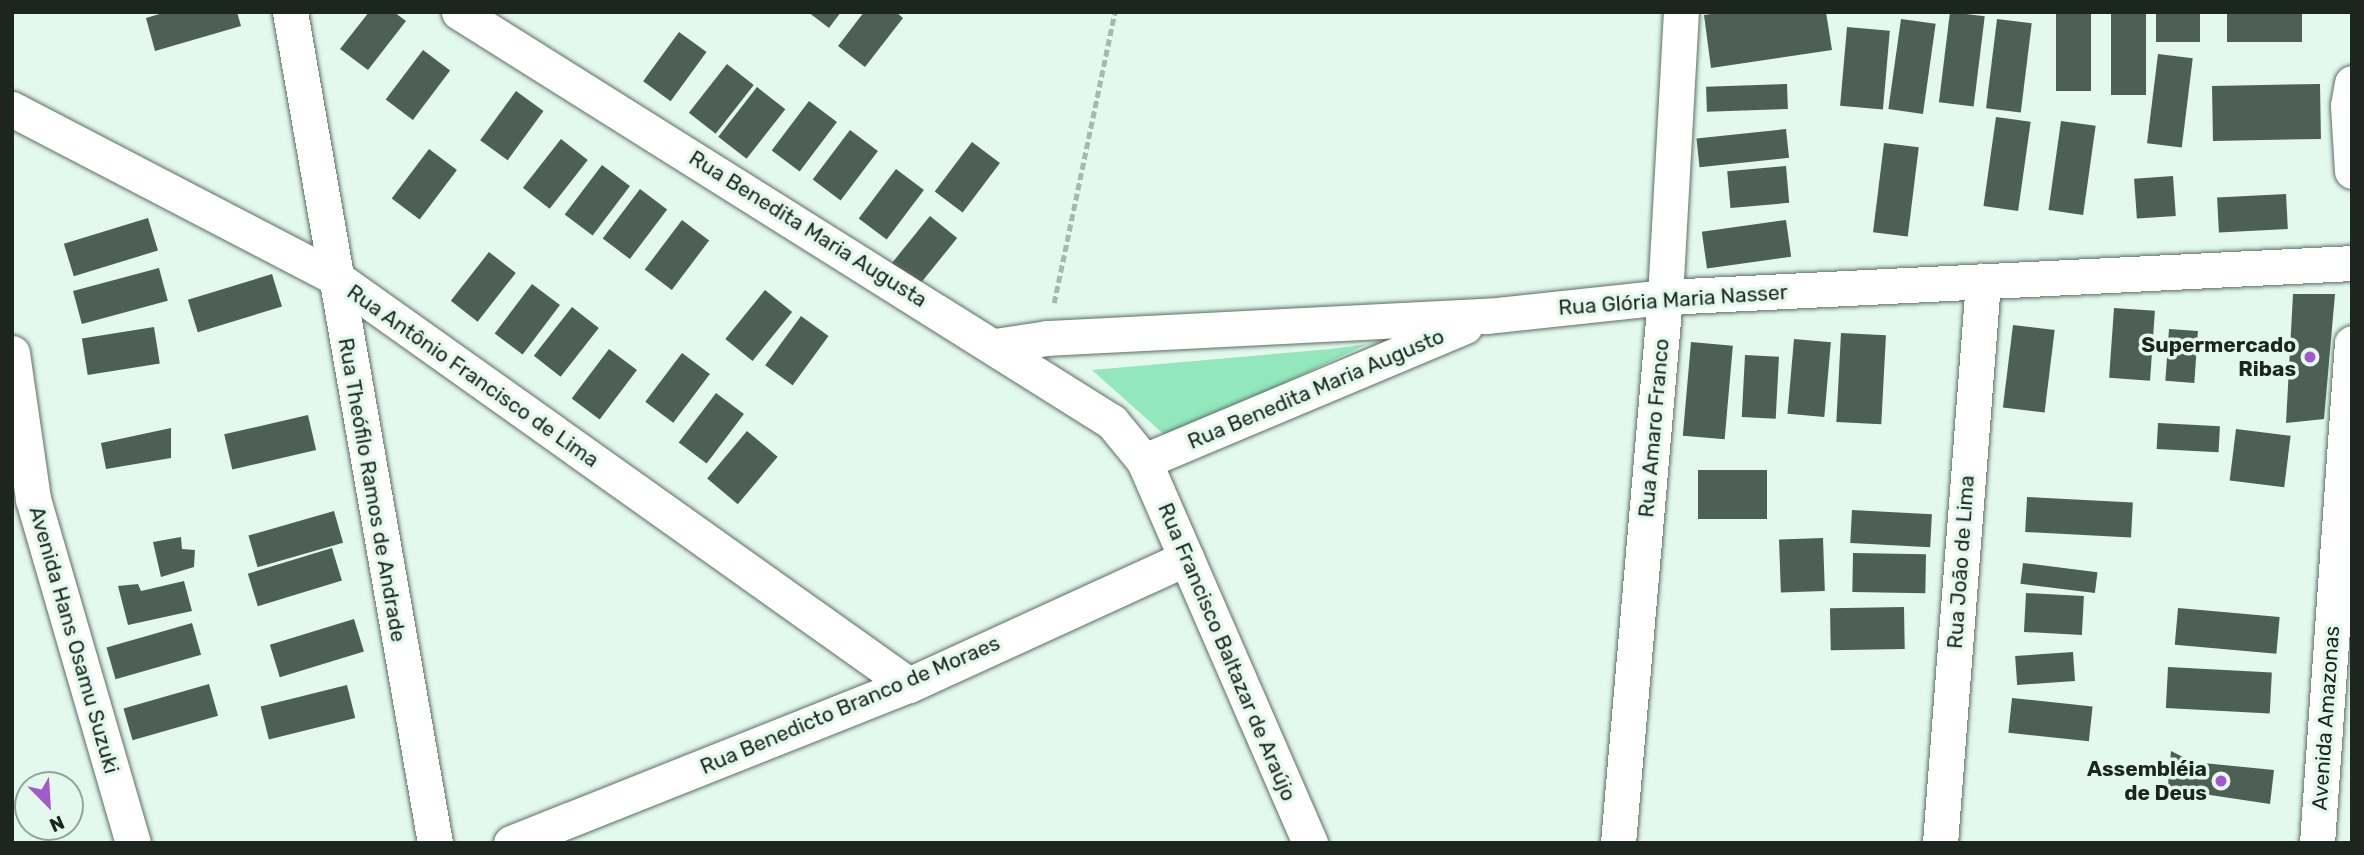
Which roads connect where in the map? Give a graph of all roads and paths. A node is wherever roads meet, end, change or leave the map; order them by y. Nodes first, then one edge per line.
1 (290, 12) edge
2 (459, 12) edge
3 (1115, 12) edge
4 (1681, 12) edge
5 (2352, 83) edge
6 (12, 109) edge
7 (2352, 171) edge
8 (2352, 263) edge
9 (335, 277) junction
10 (1983, 281) junction
11 (1665, 297) junction
12 (1487, 316) junction
13 (1047, 338) junction
14 (2352, 343) edge
15 (995, 346) junction
16 (12, 353) edge
17 (1144, 461) junction
18 (23, 494) edge
19 (1186, 558) junction
20 (909, 685) junction
21 (133, 843) edge
22 (435, 843) edge
23 (511, 843) edge
24 (1310, 843) edge
25 (1618, 843) edge
26 (1940, 843) edge
27 (2317, 843) edge

1 - 9 street, Rua Theófilo Ramos de Andrade
2 - 15 street, Rua Benedita Maria Augusta
3 - 13 path
4 - 11 street, Rua Amaro Franco
5 - 7 street
6 - 9 street, Rua Antônio Francisco de Lima
8 - 10 street, Rua Glória Maria Nasser
9 - 20 street, Rua Antônio Francisco de Lima
9 - 22 street, Rua Theófilo Ramos de Andrade
10 - 11 street, Rua Glória Maria Nasser
10 - 26 street, Rua João de Lima
11 - 12 street, Rua Glória Maria Nasser
11 - 25 street, Rua Amaro Franco
12 - 13 street, Rua Glória Maria Nasser
12 - 17 street, Rua Benedita Maria Augusto
13 - 15 street, Rua Glória Maria Nasser
14 - 27 street, Avenida Amazonas
15 - 17 street, Rua Benedita Maria Augusta
16 - 18 street, Avenida Hans Osamu Suzuki
17 - 19 street, Rua Francisco Baltazar de Araújo
18 - 21 street, Avenida Hans Osamu Suzuki
19 - 20 street, Rua Benedicto Branco de Moraes
19 - 24 street, Rua Francisco Baltazar de Araújo
20 - 23 street, Rua Benedicto Branco de Moraes

